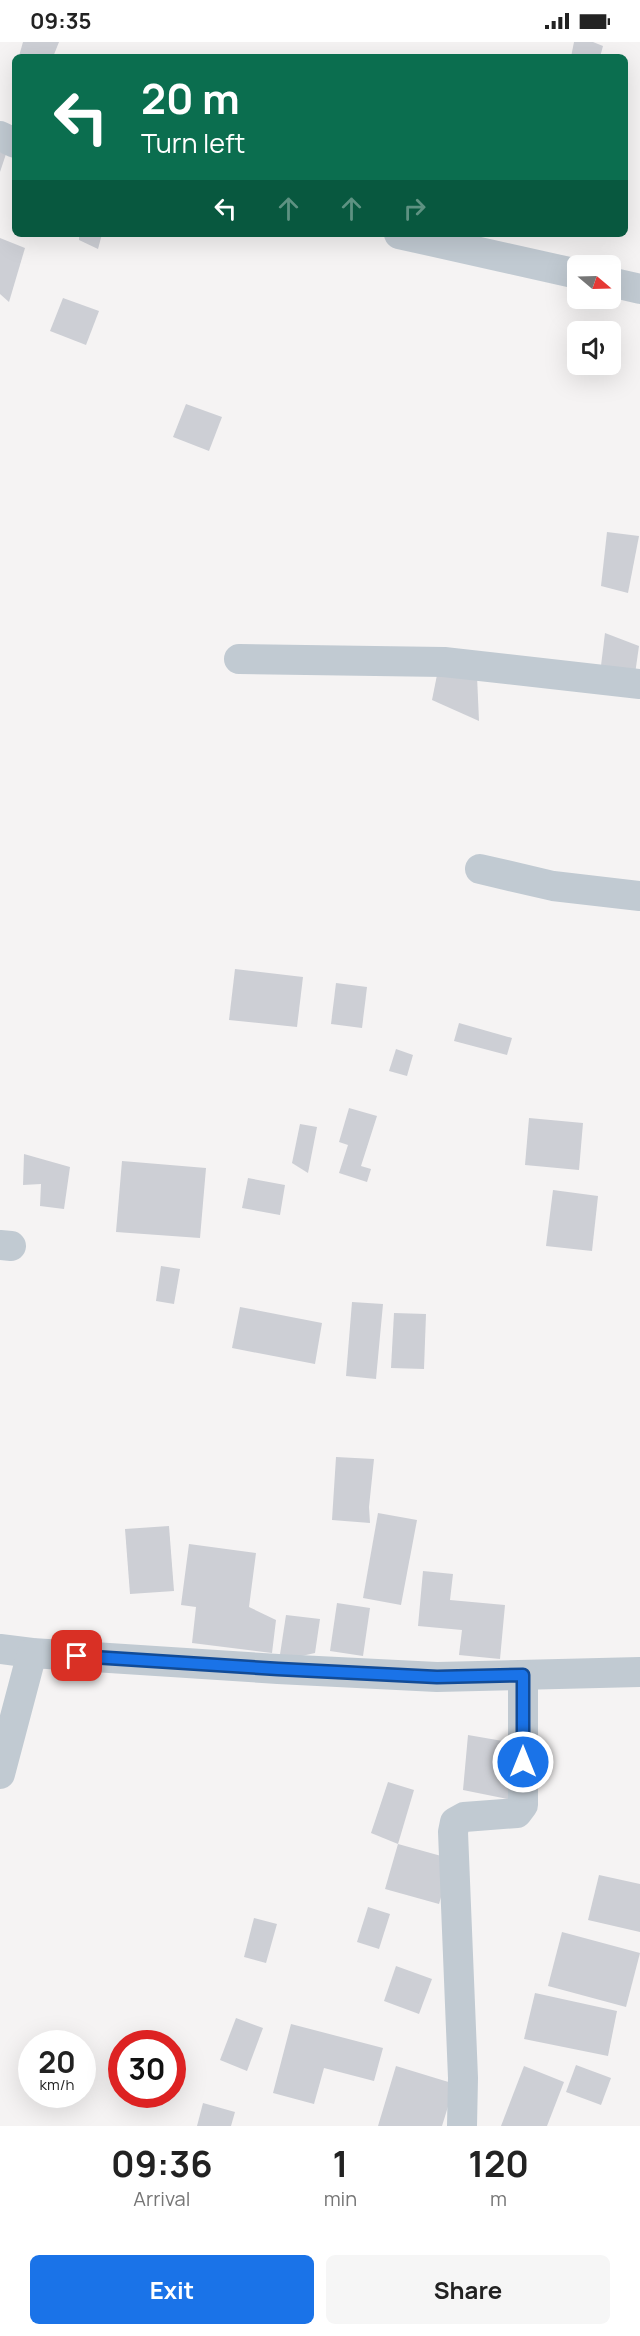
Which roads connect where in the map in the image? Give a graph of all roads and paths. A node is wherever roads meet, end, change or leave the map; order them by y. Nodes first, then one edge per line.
1 (412, 237) edge
2 (567, 272) edge
3 (621, 285) edge
4 (640, 289) edge
5 (239, 659) dead end
6 (640, 684) edge
7 (480, 869) dead end
8 (640, 896) edge
9 (0, 1649) edge
10 (32, 1653) junction
11 (640, 1671) edge
12 (523, 1675) junction
13 (0, 1774) edge
14 (462, 2126) edge

1 - 2 street
3 - 4 street
5 - 6 street
7 - 8 street
9 - 10 street
10 - 12 street
10 - 13 street
11 - 12 street
12 - 14 street

